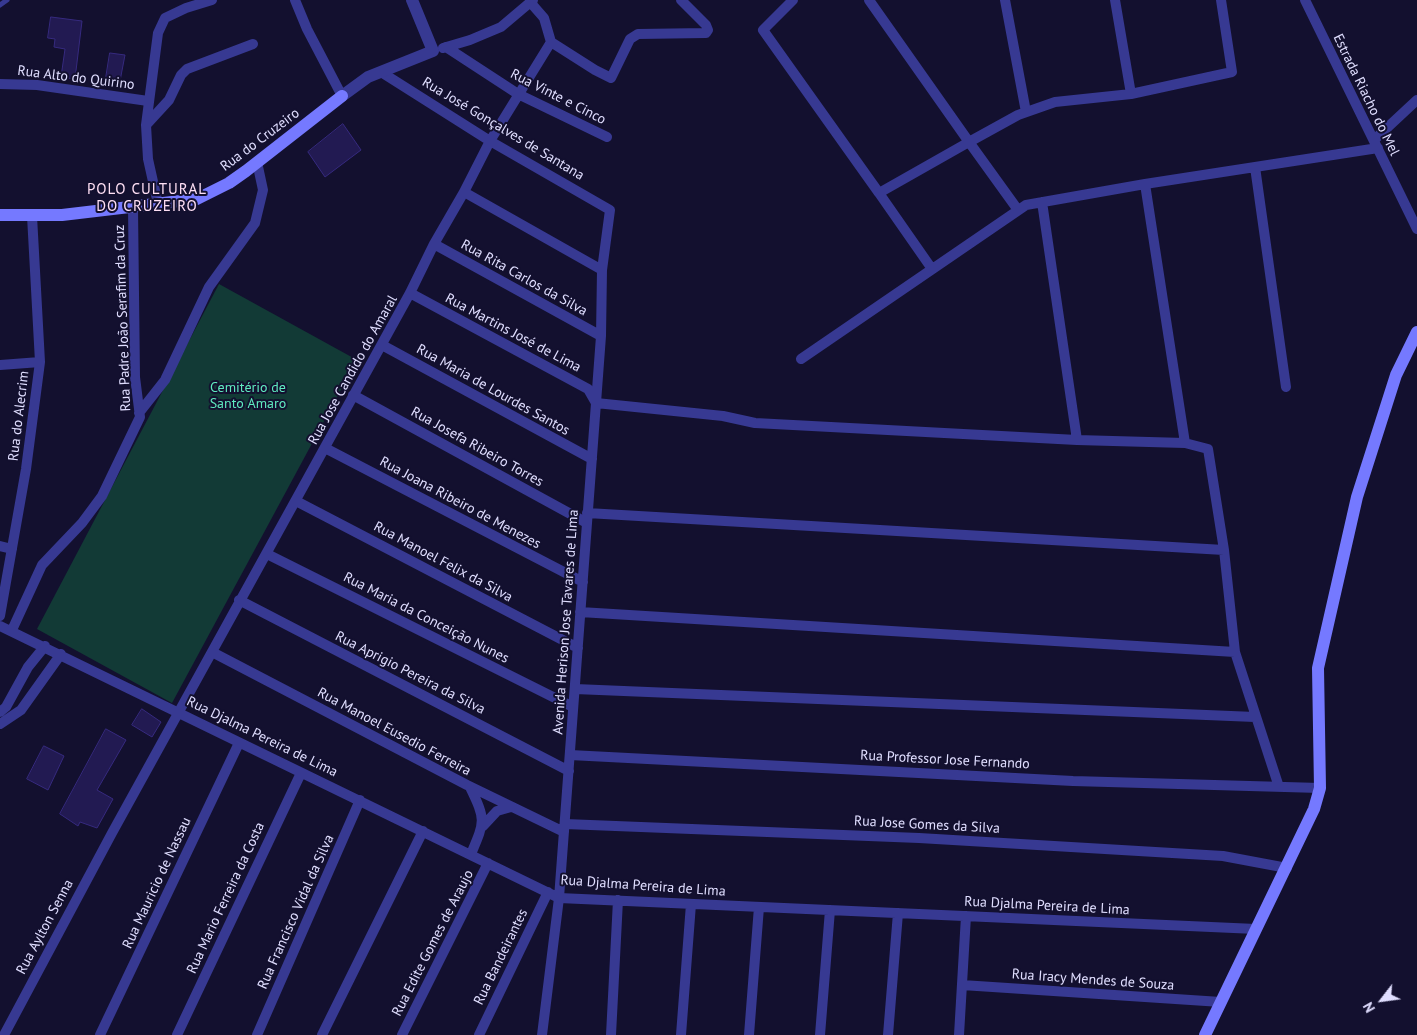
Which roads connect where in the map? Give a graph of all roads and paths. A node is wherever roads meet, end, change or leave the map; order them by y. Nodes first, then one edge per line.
1 (7, 0) edge
2 (212, 0) edge
3 (296, 0) edge
4 (412, 0) edge
5 (682, 0) edge
6 (793, 0) edge
7 (869, 0) edge
8 (999, 0) edge
9 (1115, 0) edge
10 (1221, 0) edge
11 (1305, 0) edge
12 (531, 1) edge
13 (1005, 4) edge
14 (0, 5) edge
15 (551, 42) junction
16 (253, 44) dead end
17 (446, 48) junction
18 (433, 51) junction
19 (381, 72) junction
20 (0, 84) edge
21 (518, 94) junction
22 (1131, 94) junction
23 (342, 96) junction
24 (1417, 100) edge
25 (148, 101) junction
26 (1026, 112) junction
27 (146, 125) junction
28 (607, 137) dead end
29 (490, 140) junction
30 (969, 142) junction
31 (1376, 144) junction
32 (257, 162) junction
33 (1255, 167) junction
34 (1145, 184) junction
35 (464, 192) junction
36 (879, 193) junction
37 (1042, 202) junction
38 (158, 204) junction
39 (133, 208) junction
40 (610, 210) joint
41 (1018, 210) junction
42 (0, 214) edge
43 (32, 216) junction
44 (1417, 229) edge
45 (434, 244) junction
46 (932, 269) junction
47 (602, 270) junction
48 (410, 293) junction
49 (1417, 332) edge
50 (601, 336) junction
51 (382, 345) junction
52 (801, 360) dead end
53 (40, 362) junction
54 (0, 365) edge
55 (1286, 387) dead end
56 (353, 395) junction
57 (596, 403) junction
58 (140, 413) junction
59 (1077, 440) junction
60 (1186, 443) junction
61 (325, 448) junction
62 (592, 460) junction
63 (296, 501) junction
64 (587, 518) junction
65 (0, 546) edge
66 (12, 550) junction
67 (1224, 550) junction
68 (267, 554) junction
69 (583, 582) junction
70 (239, 600) junction
71 (580, 612) junction
72 (0, 616) edge
73 (0, 626) edge
74 (12, 630) junction
75 (45, 646) junction
76 (578, 648) junction
77 (212, 652) junction
78 (1234, 652) junction
79 (61, 654) junction
80 (575, 688) junction
81 (574, 707) junction
82 (179, 711) junction
83 (0, 712) edge
84 (1254, 717) junction
85 (0, 724) edge
86 (239, 743) junction
87 (570, 754) junction
88 (569, 771) junction
89 (301, 773) junction
90 (470, 787) junction
91 (1279, 787) junction
92 (1320, 788) junction
93 (360, 800) junction
94 (511, 807) junction
95 (483, 826) junction
96 (564, 828) junction
97 (423, 831) junction
98 (471, 854) junction
99 (488, 863) junction
100 (1287, 868) junction
101 (548, 892) junction
102 (560, 898) junction
103 (618, 900) junction
104 (691, 904) junction
105 (758, 907) junction
106 (830, 910) junction
107 (898, 913) junction
108 (966, 916) junction
109 (1256, 929) junction
110 (962, 985) junction
111 (1222, 1002) junction
112 (4, 1035) edge
113 (100, 1035) edge
114 (176, 1035) edge
115 (257, 1035) edge
116 (322, 1035) edge
117 (402, 1035) edge
118 (479, 1035) edge
119 (542, 1035) edge
120 (611, 1035) edge
121 (681, 1035) edge
122 (749, 1035) edge
123 (820, 1035) edge
124 (888, 1035) edge
125 (959, 1035) edge
126 (1204, 1035) edge

1 - 14 lane
2 - 25 street
3 - 23 street
4 - 18 street
5 - 15 street
6 - 36 street
7 - 30 street
8 - 13 street
9 - 22 street
10 - 22 street
11 - 31 street, Estrada Riacho do Mel
12 - 15 street
12 - 17 street
13 - 26 street
15 - 21 street, Rua Jose Candido do Amaral
16 - 27 street
17 - 18 street
17 - 21 street, Rua Vinte e Cinco
18 - 19 street, Rua do Cruzeiro
19 - 23 street, Rua do Cruzeiro
19 - 29 street, Rua José Gonçalves de Santana
20 - 25 street, Rua Alto do Quirino
21 - 28 street, Rua Vinte e Cinco
21 - 29 street, Rua Jose Candido do Amaral
22 - 26 street
23 - 32 main road, Rua do Cruzeiro
24 - 31 street
25 - 27 street
26 - 30 street
27 - 38 street
29 - 35 street, Rua Jose Candido do Amaral
29 - 40 street, Rua José Gonçalves de Santana
30 - 36 street
30 - 41 street
31 - 33 street
31 - 44 street, Estrada Riacho do Mel
32 - 38 main road, Rua do Cruzeiro
32 - 58 street
33 - 34 street
33 - 55 street
34 - 37 street
34 - 60 street
35 - 45 street, Rua Jose Candido do Amaral
35 - 47 street
36 - 46 street
37 - 41 street
37 - 59 street
38 - 39 main road, Rua do Cruzeiro
39 - 43 main road, Rua do Cruzeiro
39 - 58 street, Rua Padre João Serafim da Cruz
40 - 47 street, Avenida Herison Jose Tavares de Lima
41 - 46 street
42 - 43 main road, Rua do Cruzeiro
43 - 53 street, Rua do Alecrim
45 - 48 street, Rua Jose Candido do Amaral
45 - 50 street, Rua Rita Carlos da Silva
46 - 52 street
47 - 50 street, Avenida Herison Jose Tavares de Lima
48 - 51 street, Rua Jose Candido do Amaral
48 - 57 street, Rua Martins José de Lima
49 - 92 main road
50 - 57 street, Avenida Herison Jose Tavares de Lima
51 - 56 street, Rua Jose Candido do Amaral
51 - 62 street, Rua Maria de Lourdes Santos
53 - 54 street
53 - 66 street, Rua do Alecrim
56 - 61 street, Rua Jose Candido do Amaral
56 - 64 street, Rua Josefa Ribeiro Torres
57 - 59 street
57 - 62 street, Avenida Herison Jose Tavares de Lima
58 - 74 street, Rua Padre João Serafim da Cruz
59 - 60 street
60 - 67 street
61 - 63 street, Rua Jose Candido do Amaral
61 - 69 street, Rua Joana Ribeiro de Menezes
62 - 64 street, Avenida Herison Jose Tavares de Lima
63 - 68 street, Rua Jose Candido do Amaral
63 - 76 street, Rua Manoel Felix da Silva
64 - 67 street
64 - 69 street, Avenida Herison Jose Tavares de Lima
65 - 66 street
66 - 72 street, Rua do Alecrim
67 - 78 street
68 - 70 street, Rua Jose Candido do Amaral
68 - 81 street, Rua Maria da Conceição Nunes
69 - 71 street, Avenida Herison Jose Tavares de Lima
70 - 77 street, Rua Jose Candido do Amaral
70 - 88 street, Rua Aprigio Pereira da Silva
71 - 76 street, Avenida Herison Jose Tavares de Lima
71 - 78 street
73 - 74 street, Rua Djalma Pereira de Lima
74 - 75 street, Rua Djalma Pereira de Lima
75 - 79 street, Rua Djalma Pereira de Lima
75 - 83 street
76 - 80 street, Avenida Herison Jose Tavares de Lima
77 - 82 street, Rua Jose Candido do Amaral
77 - 90 street, Rua Manoel Eusedio Ferreira
78 - 84 street
79 - 82 street, Rua Djalma Pereira de Lima
79 - 85 street
80 - 81 street, Avenida Herison Jose Tavares de Lima
80 - 84 street
81 - 87 street, Avenida Herison Jose Tavares de Lima
82 - 86 street, Rua Djalma Pereira de Lima
82 - 112 street, Rua Aylton Senna
84 - 91 street
86 - 89 street, Rua Djalma Pereira de Lima
86 - 113 street, Rua Mauricio de Nassau
87 - 88 street, Avenida Herison Jose Tavares de Lima
87 - 91 street, Rua Professor Jose Fernando
88 - 96 street, Avenida Herison Jose Tavares de Lima
89 - 93 street, Rua Djalma Pereira de Lima
89 - 114 street, Rua Mario Ferreira da Costa
90 - 94 street, Rua Manoel Eusedio Ferreira
90 - 95 street
91 - 92 street, Rua Professor Jose Fernando
92 - 100 main road
93 - 97 street, Rua Djalma Pereira de Lima
93 - 115 street, Rua Francisco Vidal da Silva
94 - 95 street
94 - 96 street, Rua Manoel Eusedio Ferreira
95 - 98 street
96 - 100 street, Rua Jose Gomes da Silva
96 - 102 street, Avenida Herison Jose Tavares de Lima
97 - 98 street, Rua Djalma Pereira de Lima
97 - 116 street
98 - 99 street, Rua Djalma Pereira de Lima
99 - 101 street, Rua Djalma Pereira de Lima
99 - 117 street, Rua Edite Gomes de Araujo
100 - 109 main road
101 - 102 street, Rua Djalma Pereira de Lima
101 - 118 street, Rua Bandeirantes
102 - 103 street, Rua Djalma Pereira de Lima
102 - 119 street, Avenida Herison Jose Tavares de Lima
103 - 104 street, Rua Djalma Pereira de Lima
103 - 120 street
104 - 105 street, Rua Djalma Pereira de Lima
104 - 121 street
105 - 106 street, Rua Djalma Pereira de Lima
105 - 122 street
106 - 107 street, Rua Djalma Pereira de Lima
106 - 123 street
107 - 108 street, Rua Djalma Pereira de Lima
107 - 124 street
108 - 109 street, Rua Djalma Pereira de Lima
108 - 110 street
109 - 111 main road
110 - 111 street, Rua Iracy Mendes de Souza
110 - 125 street
111 - 126 main road

